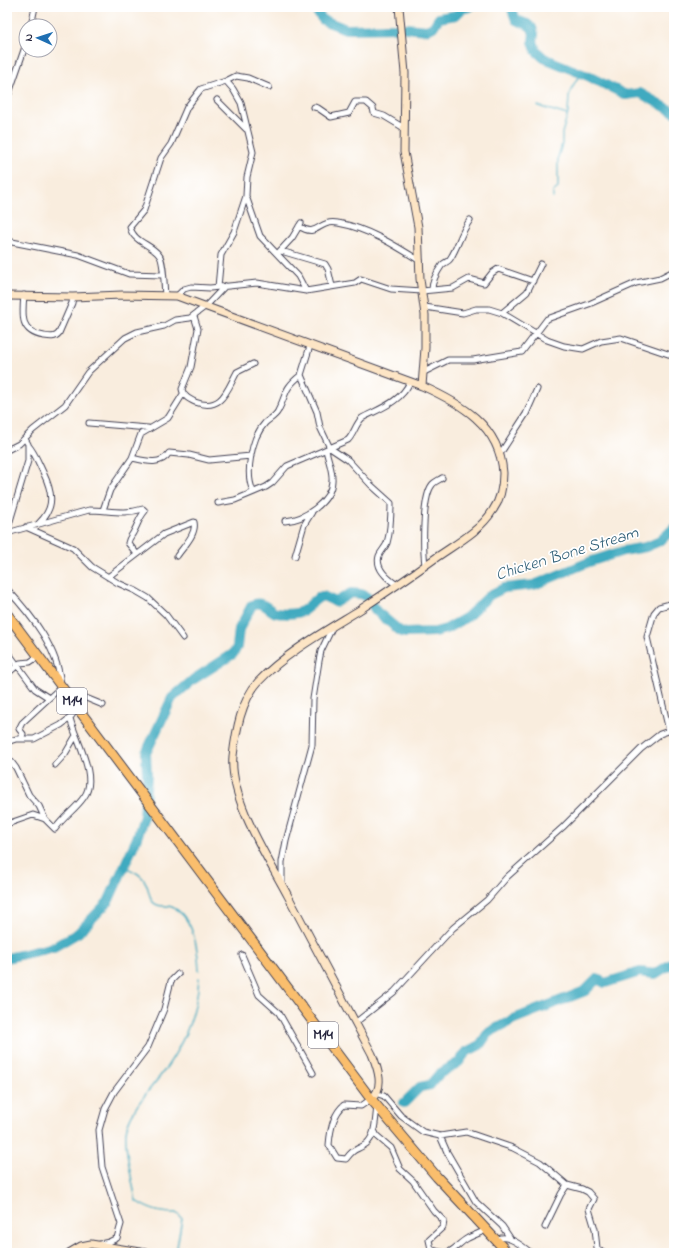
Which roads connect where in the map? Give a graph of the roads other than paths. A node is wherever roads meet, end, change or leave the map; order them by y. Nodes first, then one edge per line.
1 (35, 7) edge
2 (399, 7) edge
3 (33, 18) edge
4 (21, 58) edge
5 (226, 81) junction
6 (269, 87) dead end
7 (7, 99) edge
8 (217, 100) dead end
9 (314, 107) dead end
10 (404, 128) junction
11 (248, 131) junction
12 (246, 196) junction
13 (470, 220) dead end
14 (7, 241) edge
15 (279, 252) junction
16 (420, 261) junction
17 (541, 264) dead end
18 (674, 271) edge
19 (162, 275) junction
20 (533, 281) junction
21 (225, 286) junction
22 (332, 286) junction
23 (218, 288) junction
24 (432, 290) junction
25 (306, 291) junction
26 (422, 291) junction
27 (24, 295) junction
28 (165, 295) junction
29 (7, 296) edge
30 (177, 296) junction
31 (73, 297) junction
32 (206, 306) junction
33 (425, 307) junction
34 (502, 313) junction
35 (194, 316) junction
36 (537, 334) junction
37 (310, 346) junction
38 (674, 356) edge
39 (253, 364) dead end
40 (424, 372) junction
41 (301, 375) junction
42 (410, 382) junction
43 (422, 386) junction
44 (537, 389) dead end
45 (183, 394) junction
46 (89, 423) dead end
47 (149, 428) junction
48 (27, 442) junction
49 (328, 449) junction
50 (7, 450) edge
51 (500, 454) junction
52 (251, 456) junction
53 (132, 458) junction
54 (442, 478) dead end
55 (253, 491) junction
56 (218, 503) dead end
57 (314, 508) junction
58 (103, 510) junction
59 (285, 521) dead end
60 (38, 524) junction
61 (26, 527) junction
62 (7, 532) edge
63 (137, 554) junction
64 (177, 556) dead end
65 (295, 556) dead end
66 (425, 565) junction
67 (108, 577) junction
68 (397, 585) junction
69 (7, 589) edge
70 (674, 603) edge
71 (9, 619) edge
72 (335, 624) junction
73 (183, 638) dead end
74 (7, 652) edge
75 (39, 656) junction
76 (17, 665) junction
77 (7, 674) edge
78 (62, 687) junction
79 (49, 698) junction
80 (75, 705) junction
81 (103, 705) dead end
82 (70, 718) junction
83 (671, 730) edge
84 (75, 737) junction
85 (21, 739) junction
86 (7, 742) edge
87 (7, 756) edge
88 (55, 765) dead end
89 (45, 819) junction
90 (7, 824) edge
91 (282, 886) junction
92 (242, 955) dead end
93 (178, 974) dead end
94 (355, 1023) junction
95 (313, 1073) dead end
96 (374, 1096) junction
97 (378, 1107) junction
98 (374, 1130) junction
99 (440, 1136) junction
100 (567, 1185) junction
101 (545, 1228) dead end
102 (486, 1230) junction
103 (510, 1238) junction
104 (497, 1242) junction
105 (97, 1244) junction
106 (69, 1253) edge
107 (146, 1253) edge
108 (508, 1253) edge
109 (531, 1253) edge
110 (603, 1253) edge

1 - 3 street
2 - 10 street
4 - 7 street
5 - 6 street
5 - 11 street
5 - 19 street
8 - 11 street
9 - 10 street
10 - 16 street
11 - 12 street
12 - 15 street
12 - 23 street
13 - 24 street
14 - 19 street
15 - 16 street
15 - 22 street
15 - 25 street
16 - 26 street
17 - 20 street
18 - 36 street
19 - 28 street
20 - 24 street
20 - 34 street
21 - 23 street
21 - 25 street
21 - 32 street
22 - 25 street
22 - 26 street
23 - 30 street
24 - 26 street
26 - 33 street
27 - 29 street
27 - 31 street
27 - 31 street
28 - 30 street
28 - 31 street
30 - 32 street
32 - 35 street
32 - 37 street
33 - 34 street
33 - 40 street
34 - 36 street
35 - 45 street
35 - 48 street
36 - 38 street
36 - 40 street
37 - 41 street
37 - 42 street
39 - 45 street
40 - 43 street
41 - 49 street
41 - 52 street
42 - 43 street
42 - 49 street
43 - 51 street
44 - 51 street
45 - 47 street
46 - 47 street
47 - 53 street
48 - 50 street
48 - 60 street
48 - 62 street
49 - 55 street
49 - 57 street
49 - 68 street
51 - 66 street
52 - 53 street
52 - 55 street
53 - 58 street
54 - 66 street
55 - 56 street
57 - 59 street
57 - 65 street
58 - 60 street
58 - 63 street
60 - 61 street
61 - 62 street
61 - 67 street
63 - 64 street
63 - 67 street
66 - 68 street
67 - 73 street
68 - 72 street
69 - 78 street
70 - 83 street
71 - 75 highway, M14
72 - 91 street
72 - 91 street
74 - 76 street
75 - 76 street
75 - 78 highway, M14
76 - 77 street
76 - 79 street
78 - 79 street
78 - 80 highway, M14
79 - 85 street
80 - 81 street
80 - 82 street
80 - 96 highway, M14
82 - 84 street
82 - 85 street
83 - 94 street
84 - 88 street
84 - 89 street
85 - 86 street
87 - 89 street
89 - 90 street
91 - 94 street
92 - 95 street
93 - 105 street
94 - 96 street
96 - 97 highway, M14
96 - 98 street
96 - 99 street
97 - 98 street
97 - 102 highway, M14
98 - 102 street
99 - 100 street
99 - 103 street
100 - 101 street
100 - 110 street
102 - 104 highway, M14
103 - 104 street
103 - 109 street
104 - 108 highway, M14
105 - 106 street
105 - 107 street

